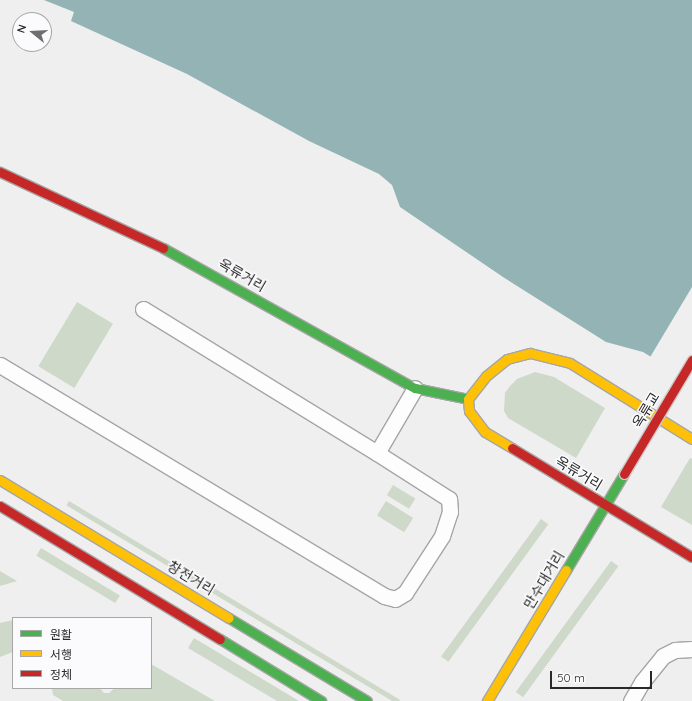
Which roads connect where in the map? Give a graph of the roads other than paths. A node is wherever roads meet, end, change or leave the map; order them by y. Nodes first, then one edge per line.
1 (0, 172) edge
2 (143, 310) dead end
3 (692, 360) edge
4 (0, 365) edge
5 (415, 388) junction
6 (468, 399) junction
7 (692, 439) edge
8 (377, 454) junction
9 (624, 474) joint
10 (0, 480) edge
11 (605, 505) junction
12 (0, 506) edge
13 (692, 556) edge
14 (692, 649) edge
15 (321, 701) edge
16 (367, 701) edge
17 (487, 701) edge
18 (631, 701) edge

1 - 5 main road, 옥류거리
2 - 8 street
3 - 9 main road, 옥류교, bridge
4 - 8 street
5 - 6 main road, 옥류거리
5 - 8 street
6 - 7 main road
6 - 11 main road, 옥류거리
9 - 11 main road, 만수대거리
10 - 16 main road, 창전거리
11 - 13 main road, 옥류거리
11 - 17 main road, 만수대거리
12 - 15 main road
14 - 18 street

